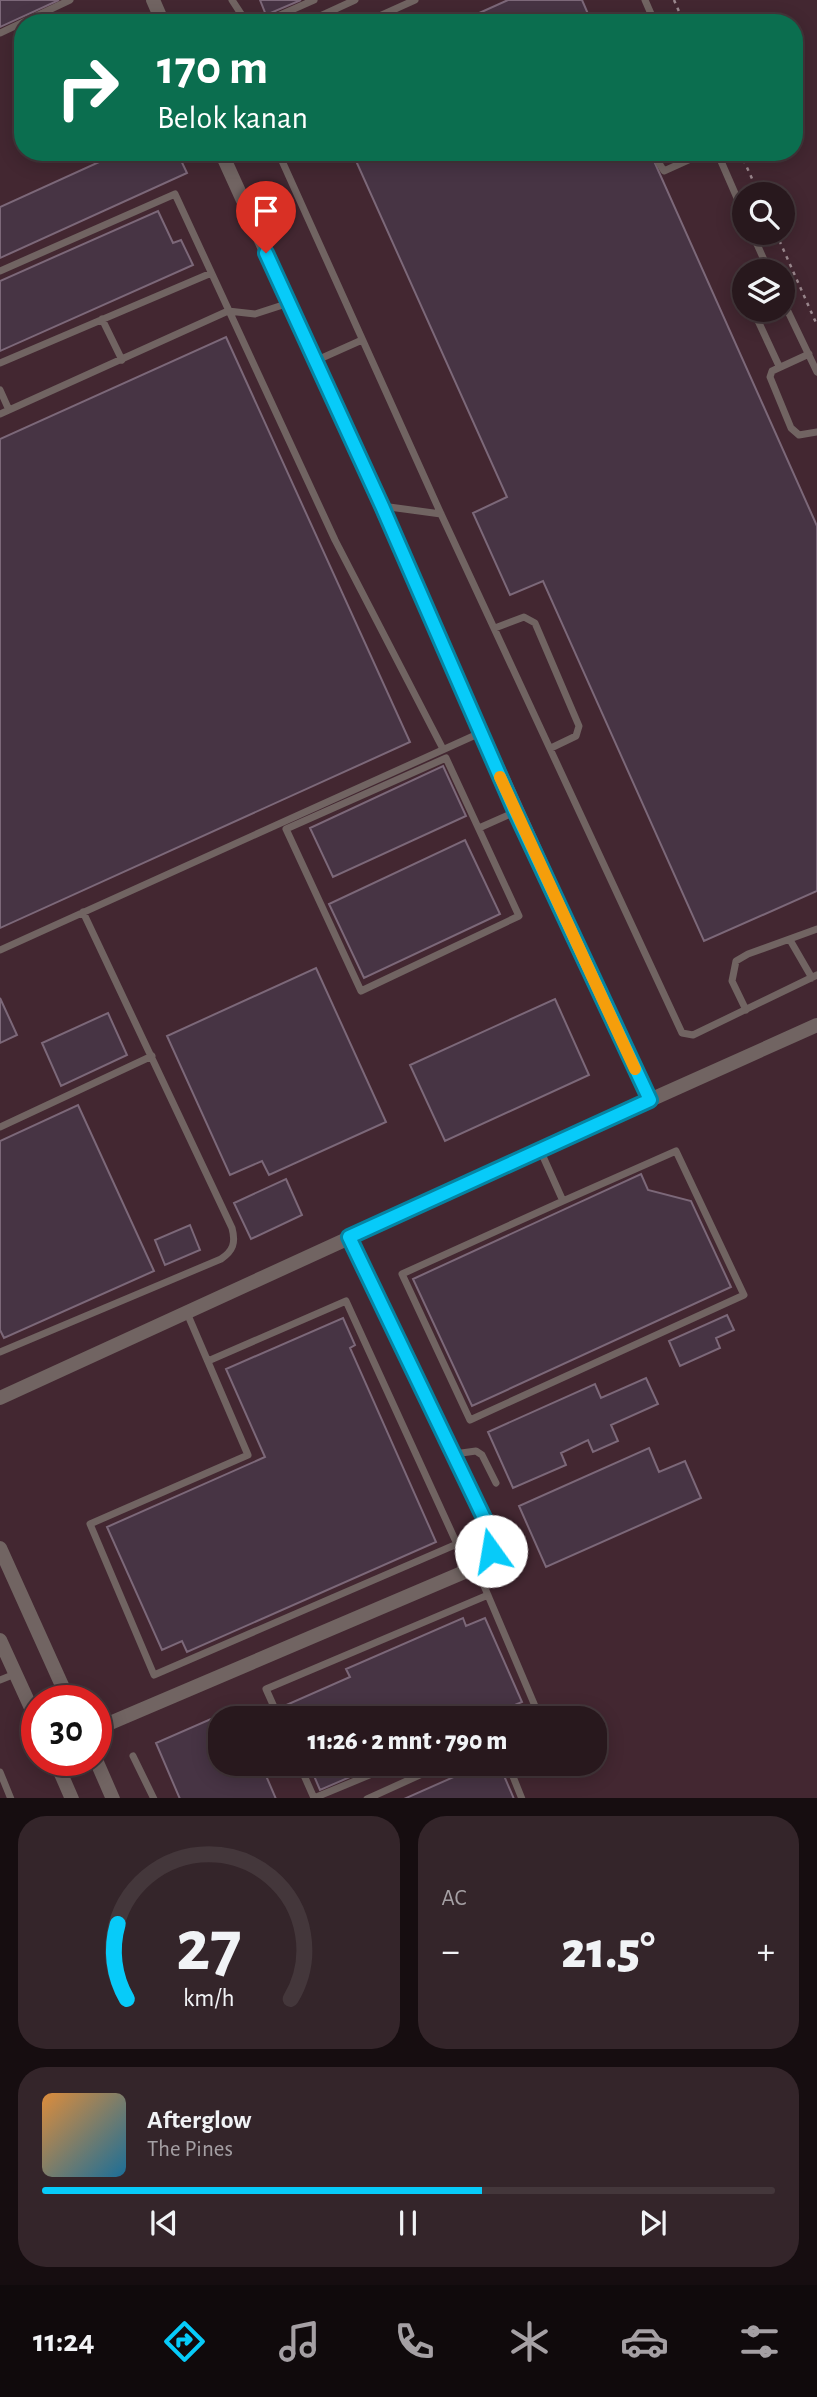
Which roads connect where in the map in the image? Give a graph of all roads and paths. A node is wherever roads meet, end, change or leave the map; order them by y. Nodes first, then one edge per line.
1 (70, 0) edge
2 (314, 0) edge
3 (355, 0) edge
4 (415, 0) edge
5 (40, 14) edge
6 (282, 14) edge
7 (325, 14) edge
8 (383, 14) edge
9 (225, 161) edge
10 (282, 161) edge
11 (658, 161) edge
12 (685, 161) edge
13 (721, 161) edge
14 (744, 161) edge
15 (754, 182) edge
16 (732, 186) edge
17 (781, 245) edge
18 (0, 271) edge
19 (209, 274) junction
20 (289, 303) junction
21 (228, 311) junction
22 (102, 319) junction
23 (759, 322) edge
24 (793, 322) edge
25 (817, 325) edge
26 (362, 340) junction
27 (809, 354) junction
28 (122, 360) junction
29 (314, 362) junction
30 (0, 363) edge
31 (779, 366) junction
32 (817, 372) edge
33 (0, 390) edge
34 (9, 410) junction
35 (0, 414) edge
36 (817, 432) edge
37 (382, 506) junction
38 (441, 514) junction
39 (495, 628) junction
40 (480, 733) junction
41 (551, 748) junction
42 (443, 749) junction
43 (515, 811) junction
44 (479, 828) junction
45 (83, 912) junction
46 (817, 929) edge
47 (790, 940) junction
48 (0, 950) edge
49 (814, 977) edge
50 (747, 1010) junction
51 (817, 1025) edge
52 (152, 1056) junction
53 (650, 1100) junction
54 (0, 1127) edge
55 (541, 1152) junction
56 (563, 1200) junction
57 (349, 1237) junction
58 (187, 1313) junction
59 (0, 1352) edge
60 (208, 1361) junction
61 (0, 1398) edge
62 (453, 1454) junction
63 (496, 1483) dead end
64 (0, 1548) edge
65 (476, 1567) junction
66 (488, 1595) junction
67 (0, 1640) edge
68 (15, 1674) junction
69 (0, 1680) edge
70 (62, 1685) edge
71 (21, 1687) edge
72 (274, 1706) edge
73 (535, 1706) edge
74 (112, 1722) edge
75 (133, 1756) dead end
76 (0, 1772) edge
77 (62, 1776) edge
78 (103, 1776) edge
79 (304, 1776) edge
80 (367, 1776) edge
81 (416, 1776) edge
82 (514, 1776) edge
83 (11, 1798) edge
84 (72, 1798) edge
85 (113, 1798) edge
86 (154, 1798) edge
87 (366, 1798) edge
88 (523, 1798) edge

1 - 5 lane
2 - 6 lane
3 - 7 lane
4 - 8 lane
9 - 20 street
10 - 26 lane
11 - 12 lane
13 - 16 lane
14 - 15 path
17 - 25 path
18 - 19 lane
19 - 21 lane
19 - 22 lane
20 - 21 lane
20 - 29 street
21 - 28 lane
21 - 42 lane
22 - 28 lane
22 - 30 lane
23 - 31 lane
24 - 27 lane
26 - 29 lane
26 - 38 lane
27 - 31 lane
27 - 32 lane
28 - 34 lane
29 - 37 street
31 - 36 lane
33 - 34 lane
34 - 35 lane
37 - 38 lane
37 - 40 street
38 - 39 lane
39 - 41 lane
39 - 41 lane
40 - 42 lane
40 - 43 street
41 - 50 lane
42 - 45 lane
43 - 44 lane
43 - 53 street
44 - 44 lane
45 - 48 lane
45 - 52 lane
46 - 47 lane
47 - 49 lane
47 - 50 lane
49 - 50 lane
51 - 53 street
52 - 54 lane
52 - 59 lane
53 - 55 street
55 - 56 lane
55 - 57 street
56 - 56 lane
57 - 58 street
57 - 62 street
58 - 60 lane
58 - 61 street
60 - 60 lane
62 - 63 lane
62 - 65 street
64 - 70 street
65 - 66 lane
65 - 74 street
66 - 72 lane
66 - 73 lane
67 - 68 street
68 - 69 lane
68 - 71 street
75 - 86 lane
76 - 83 lane
77 - 84 street
78 - 85 street
79 - 80 lane
81 - 87 lane
82 - 88 lane

